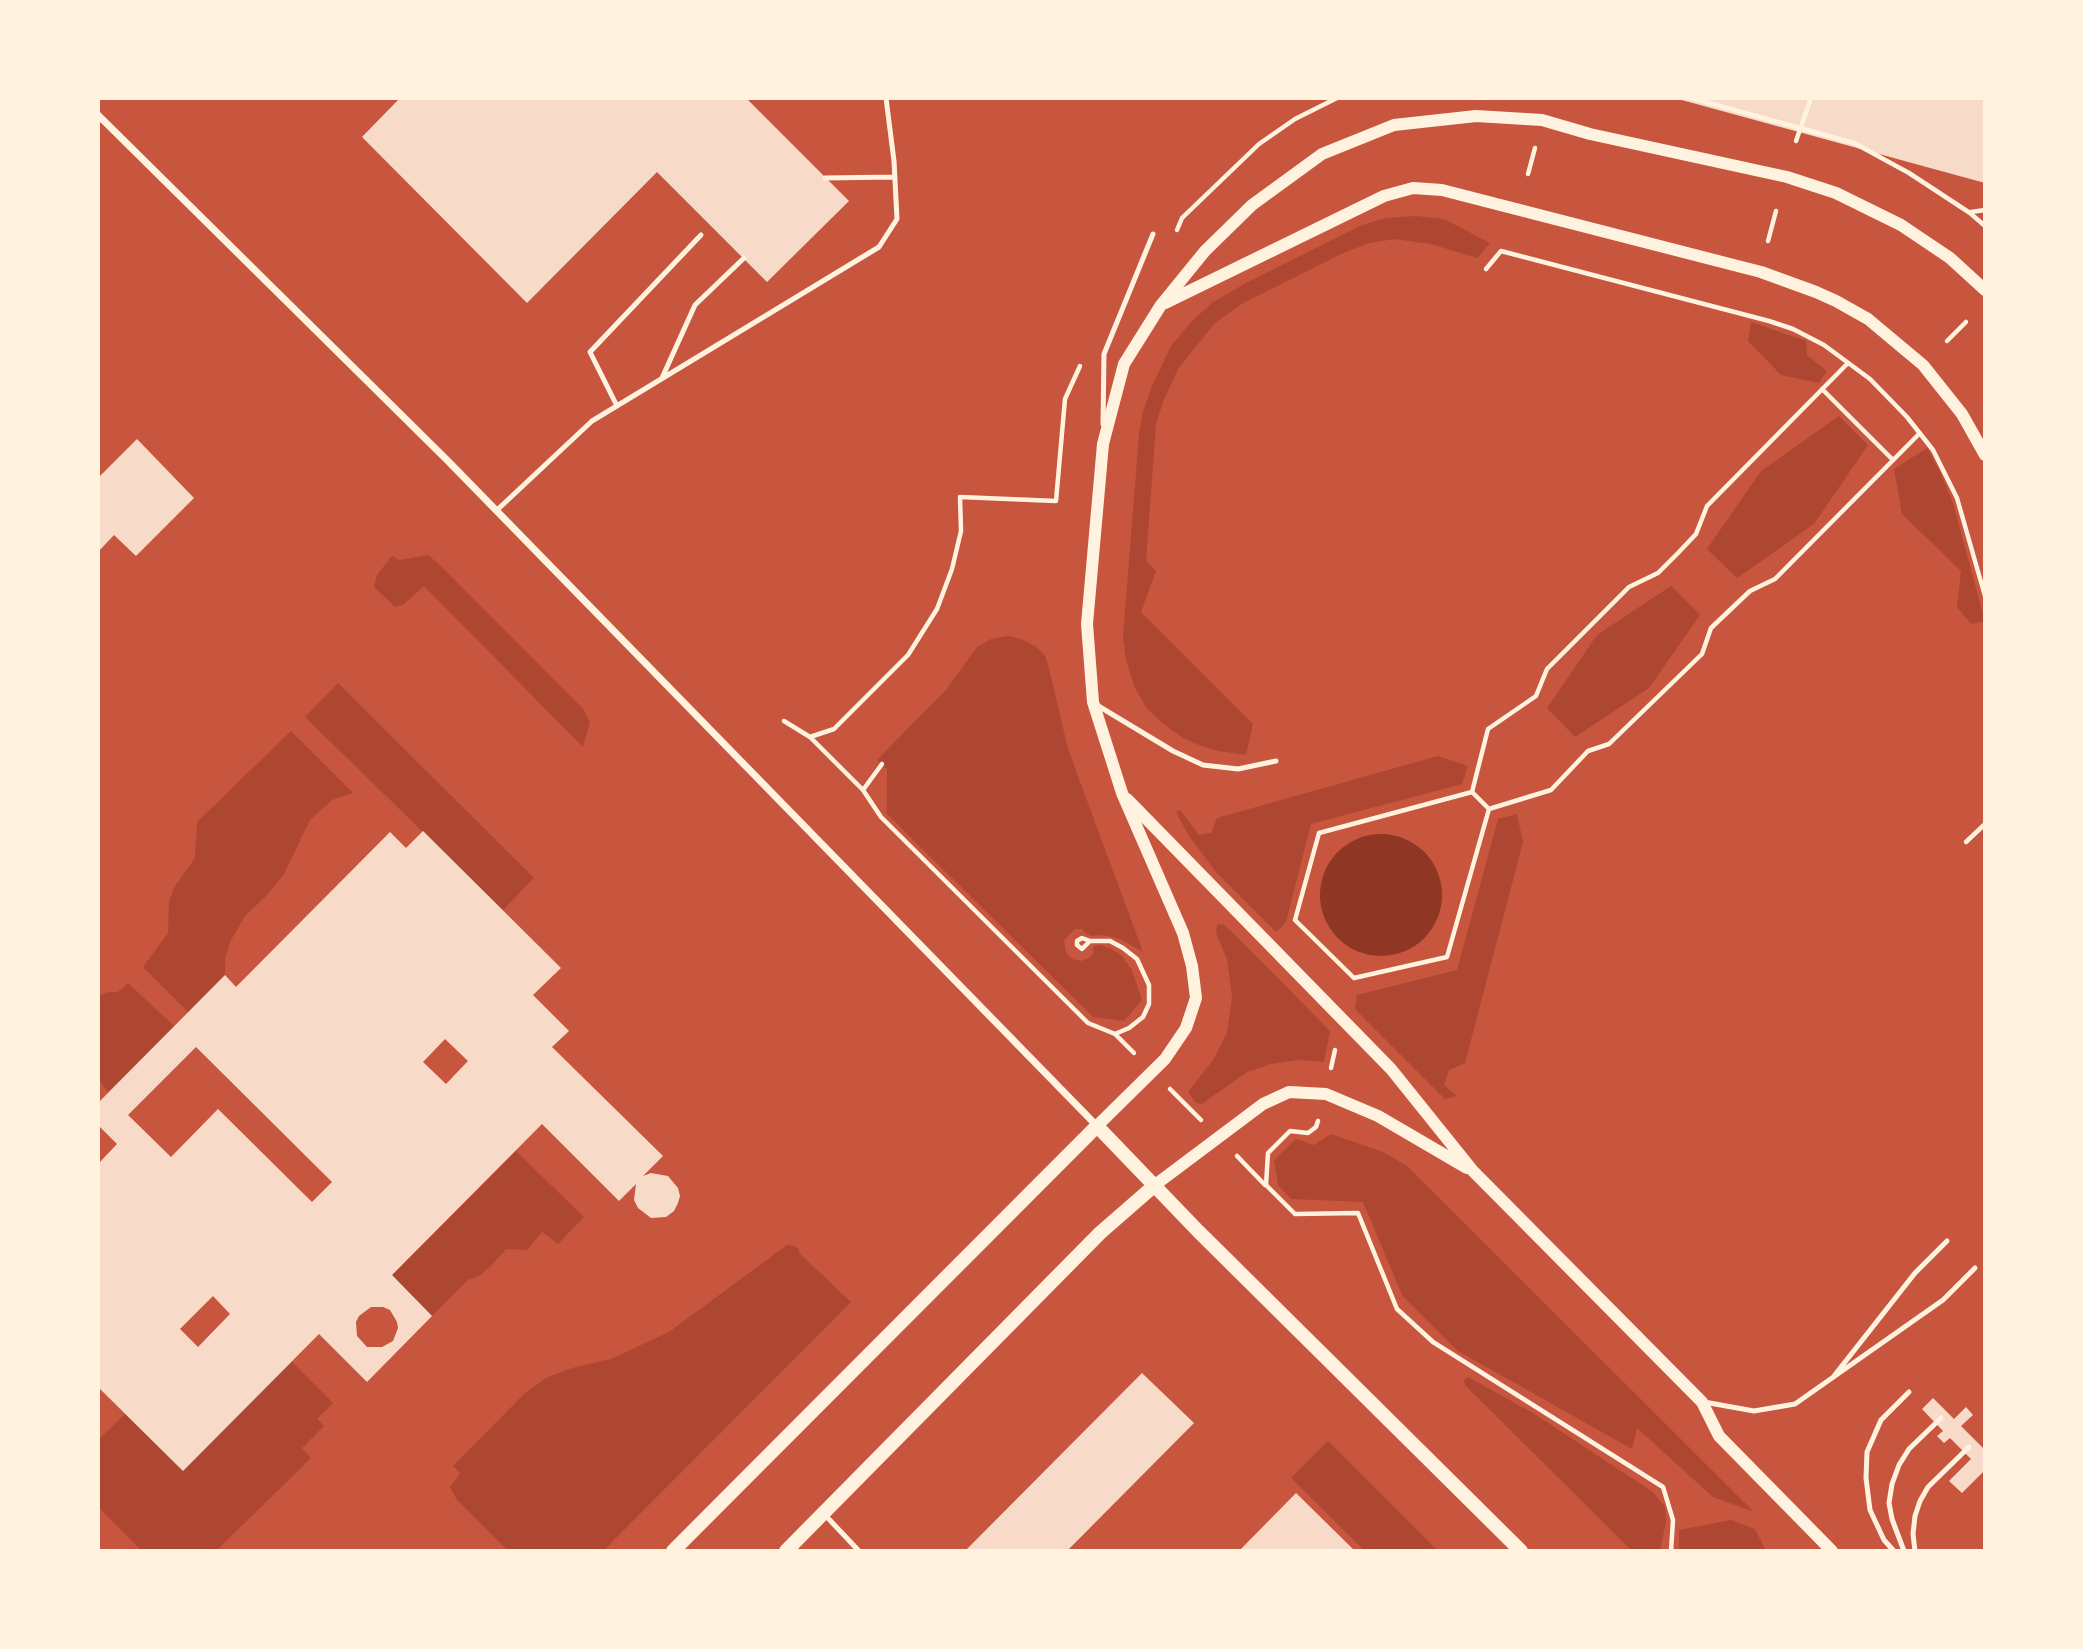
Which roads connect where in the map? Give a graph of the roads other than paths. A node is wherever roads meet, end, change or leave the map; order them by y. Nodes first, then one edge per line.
1 (886, 98) edge
2 (98, 116) edge
3 (895, 177) junction
4 (825, 178) dead end
5 (1153, 234) dead end
6 (701, 235) dead end
7 (744, 258) dead end
8 (1985, 290) edge
9 (1161, 305) junction
10 (662, 378) junction
11 (617, 406) junction
12 (1103, 444) junction
13 (1985, 455) edge
14 (496, 511) junction
15 (1093, 702) junction
16 (1276, 761) dead end
17 (1122, 793) junction
18 (1097, 1126) junction
19 (1473, 1171) junction
20 (1155, 1185) junction
21 (1947, 1241) dead end
22 (1975, 1268) dead end
23 (1829, 1381) junction
24 (1909, 1392) dead end
25 (1702, 1402) junction
26 (1941, 1418) dead end
27 (1969, 1447) dead end
28 (823, 1514) junction
29 (673, 1551) edge
30 (786, 1551) edge
31 (859, 1551) edge
32 (1521, 1551) edge
33 (1832, 1551) edge
34 (1894, 1551) edge
35 (1904, 1551) edge
36 (1915, 1551) edge

1 - 3 lane
2 - 14 street
3 - 4 lane
3 - 10 lane
5 - 12 lane
6 - 11 lane
7 - 10 lane
8 - 9 street
9 - 12 street
9 - 13 street
10 - 11 lane
11 - 14 lane
12 - 15 street
14 - 18 street
15 - 16 lane
15 - 17 street
17 - 18 street
17 - 19 street
18 - 20 main road
18 - 29 main road
19 - 20 street
19 - 25 street
20 - 28 main road
20 - 32 main road
21 - 23 lane
22 - 23 lane
23 - 25 lane
24 - 34 lane
25 - 33 street
26 - 35 lane
27 - 36 lane
28 - 30 main road
28 - 31 lane

